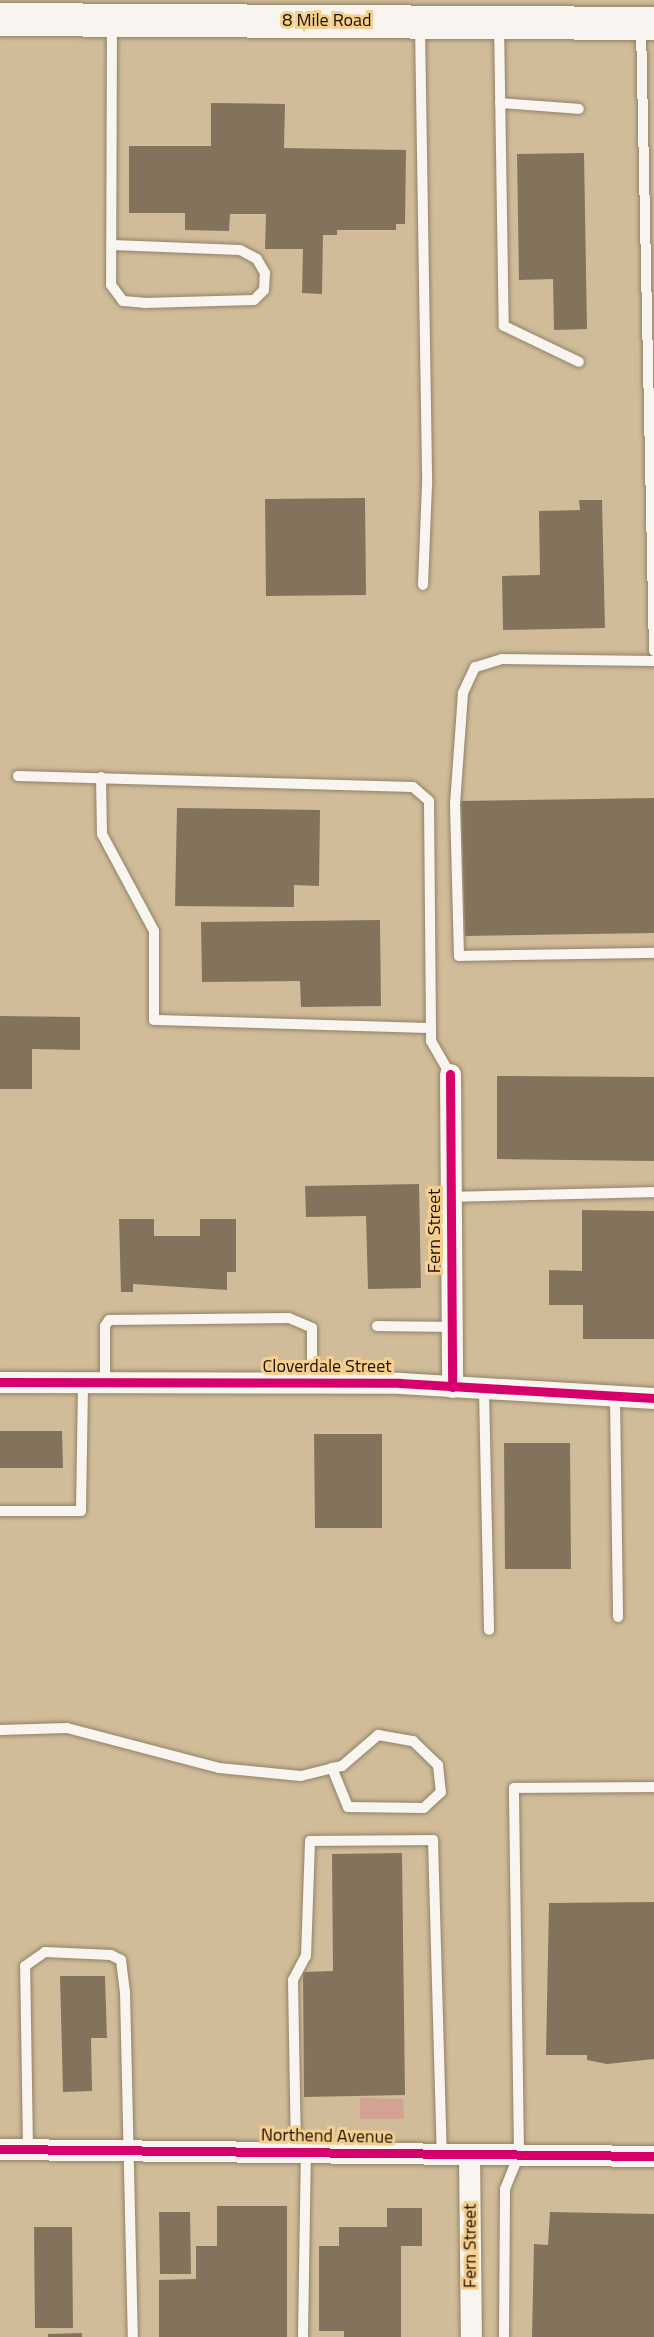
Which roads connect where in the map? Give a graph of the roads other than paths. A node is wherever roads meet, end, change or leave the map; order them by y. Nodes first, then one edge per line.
1 (0, 19) edge
2 (112, 19) junction
3 (420, 20) junction
4 (641, 20) edge
5 (499, 21) junction
6 (500, 103) junction
7 (579, 109) dead end
8 (112, 245) junction
9 (579, 362) dead end
10 (423, 585) dead end
11 (654, 651) edge
12 (654, 660) edge
13 (18, 776) dead end
14 (101, 777) junction
15 (654, 953) edge
16 (431, 1028) junction
17 (450, 1074) joint
18 (654, 1191) edge
19 (451, 1197) junction
20 (377, 1326) dead end
21 (451, 1327) junction
22 (0, 1382) edge
23 (83, 1382) junction
24 (105, 1382) junction
25 (312, 1383) junction
26 (452, 1388) junction
27 (484, 1390) junction
28 (615, 1398) junction
29 (654, 1398) edge
30 (0, 1511) edge
31 (618, 1617) dead end
32 (489, 1630) dead end
33 (0, 1730) edge
34 (332, 1768) junction
35 (654, 1787) edge
36 (0, 2149) edge
37 (28, 2149) junction
38 (125, 2151) junction
39 (301, 2152) junction
40 (442, 2154) junction
41 (469, 2154) junction
42 (519, 2154) junction
43 (654, 2156) edge
44 (133, 2337) edge
45 (303, 2337) edge
46 (471, 2337) edge
47 (504, 2337) edge

1 - 2 highway, 8 Mile Road
2 - 3 highway, 8 Mile Road
2 - 8 lane
3 - 5 highway, 8 Mile Road
3 - 10 lane
4 - 5 highway, 8 Mile Road
4 - 11 lane
5 - 6 lane
6 - 7 lane
6 - 9 lane
8 - 8 lane
12 - 15 lane
13 - 14 lane
14 - 16 lane
14 - 16 lane
16 - 17 lane
17 - 19 street, Fern Street
18 - 19 lane
19 - 21 street, Fern Street
20 - 21 lane
21 - 26 street, Fern Street
22 - 23 street, Cloverdale Street
23 - 24 street, Cloverdale Street
23 - 30 lane
24 - 25 street, Cloverdale Street
24 - 25 lane
25 - 26 street, Cloverdale Street
26 - 27 street, Cloverdale Street
27 - 28 street, Cloverdale Street
27 - 32 lane
28 - 29 street, Cloverdale Street
28 - 31 lane
33 - 34 lane
34 - 34 lane
35 - 42 lane
36 - 37 street, Northend Avenue
37 - 38 street, Northend Avenue
37 - 38 lane
38 - 39 street, Northend Avenue
38 - 44 lane
39 - 40 street, Northend Avenue
39 - 40 lane
39 - 45 lane
40 - 41 street, Northend Avenue
41 - 42 street, Northend Avenue
41 - 46 street, Fern Street
42 - 43 street, Northend Avenue
42 - 47 lane

